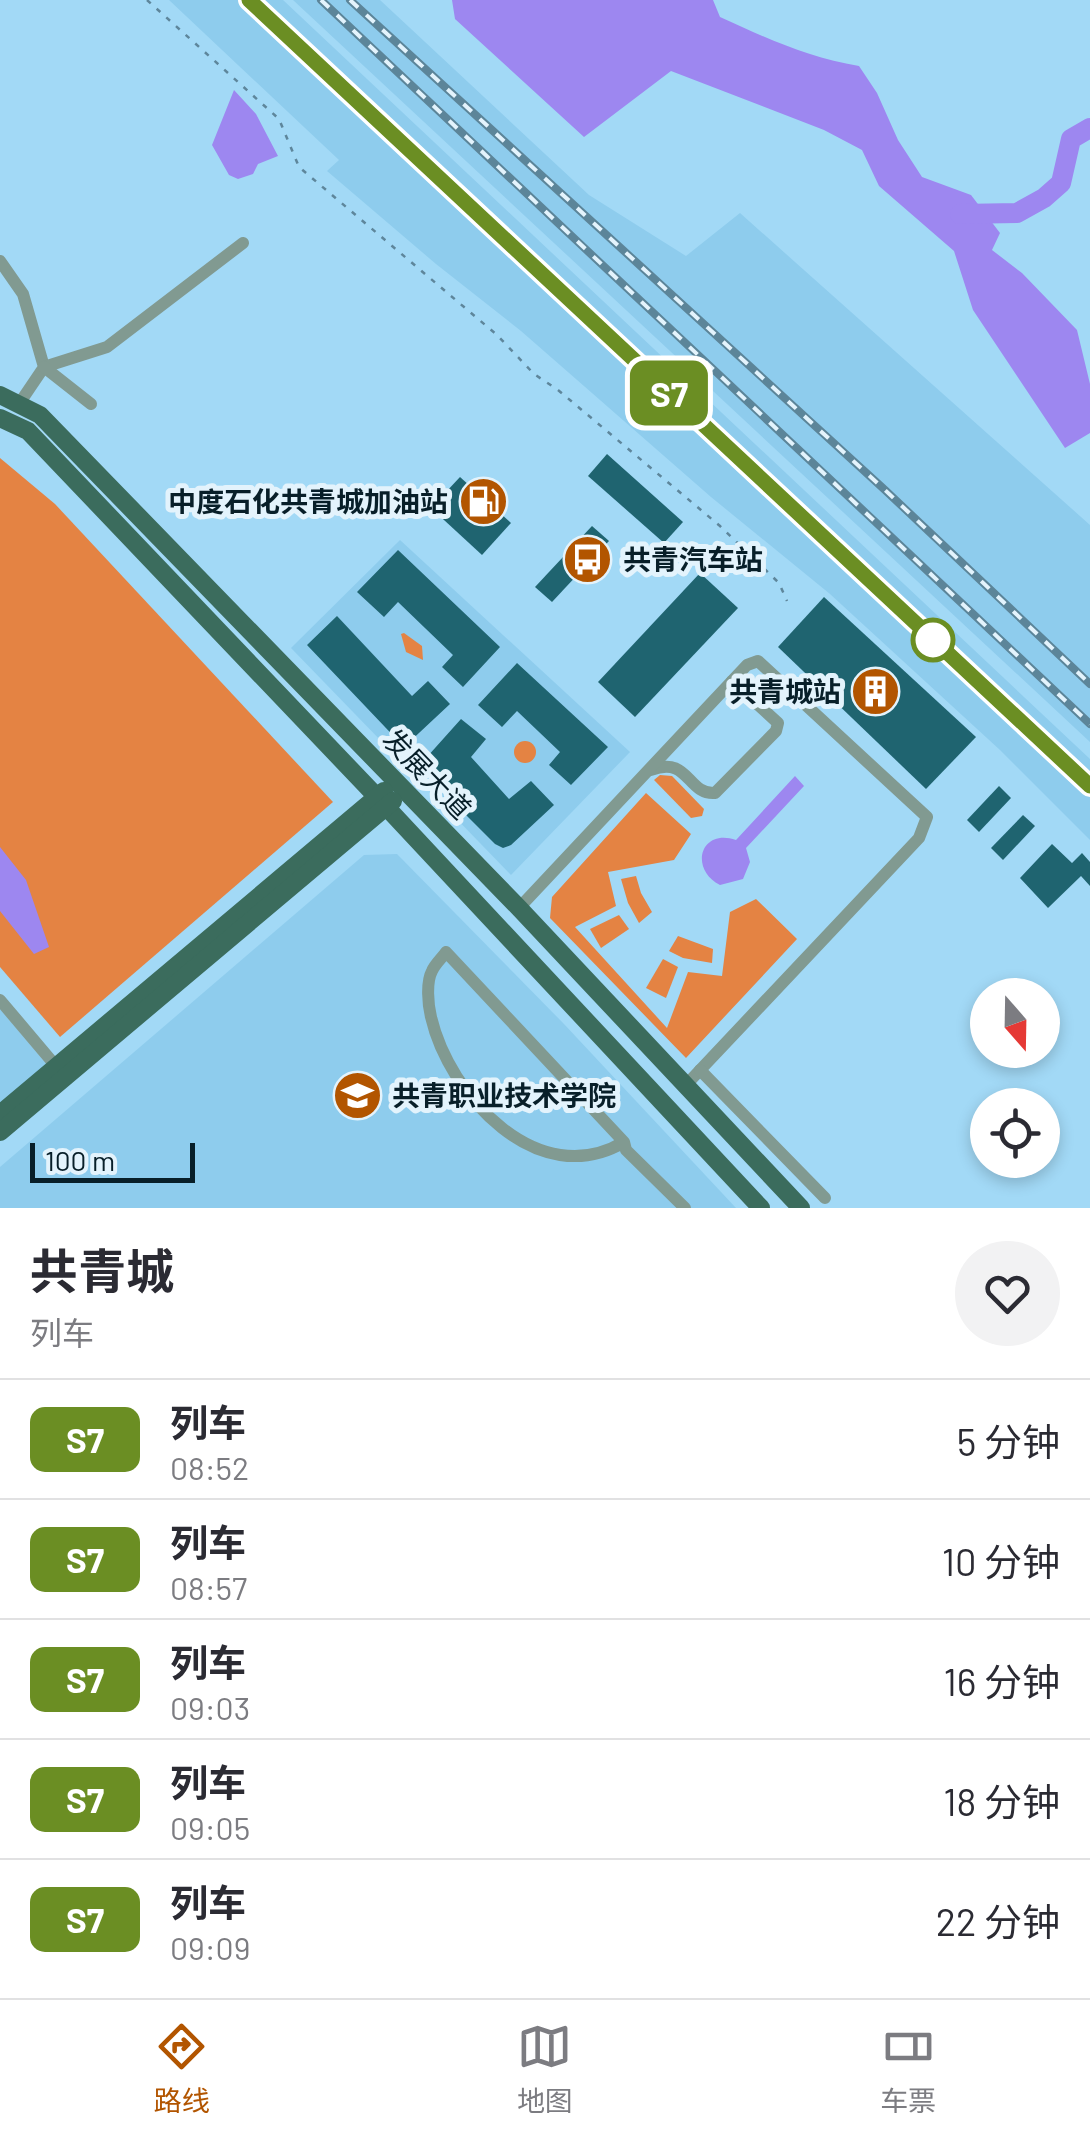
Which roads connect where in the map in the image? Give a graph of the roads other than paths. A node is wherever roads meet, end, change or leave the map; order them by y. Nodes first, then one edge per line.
1 (243, 243) dead end
2 (0, 261) edge
3 (44, 367) junction
4 (0, 395) edge
5 (18, 404) junction
6 (90, 404) dead end
7 (0, 418) edge
8 (732, 681) junction
9 (646, 772) junction
10 (400, 786) junction
11 (382, 802) junction
12 (519, 908) junction
13 (0, 1000) edge
14 (700, 1070) junction
15 (61, 1072) junction
16 (686, 1085) junction
17 (0, 1114) edge
18 (0, 1132) edge
19 (624, 1142) junction
20 (826, 1198) dead end
21 (685, 1208) edge
22 (761, 1208) edge
23 (802, 1208) edge

1 - 3 street
2 - 3 street
3 - 5 street
3 - 6 street
4 - 5 main road, 发展大道
5 - 10 main road, 发展大道
7 - 11 main road, 发展大道
8 - 9 street
8 - 9 street
8 - 14 street
9 - 12 street
10 - 11 main road
10 - 12 main road, 发展大道
11 - 15 main road
11 - 22 main road, 发展大道
12 - 16 main road, 发展大道
13 - 15 street
14 - 16 street
14 - 20 street
15 - 17 main road
15 - 18 main road
16 - 23 main road, 发展大道
19 - 19 street
19 - 21 street

